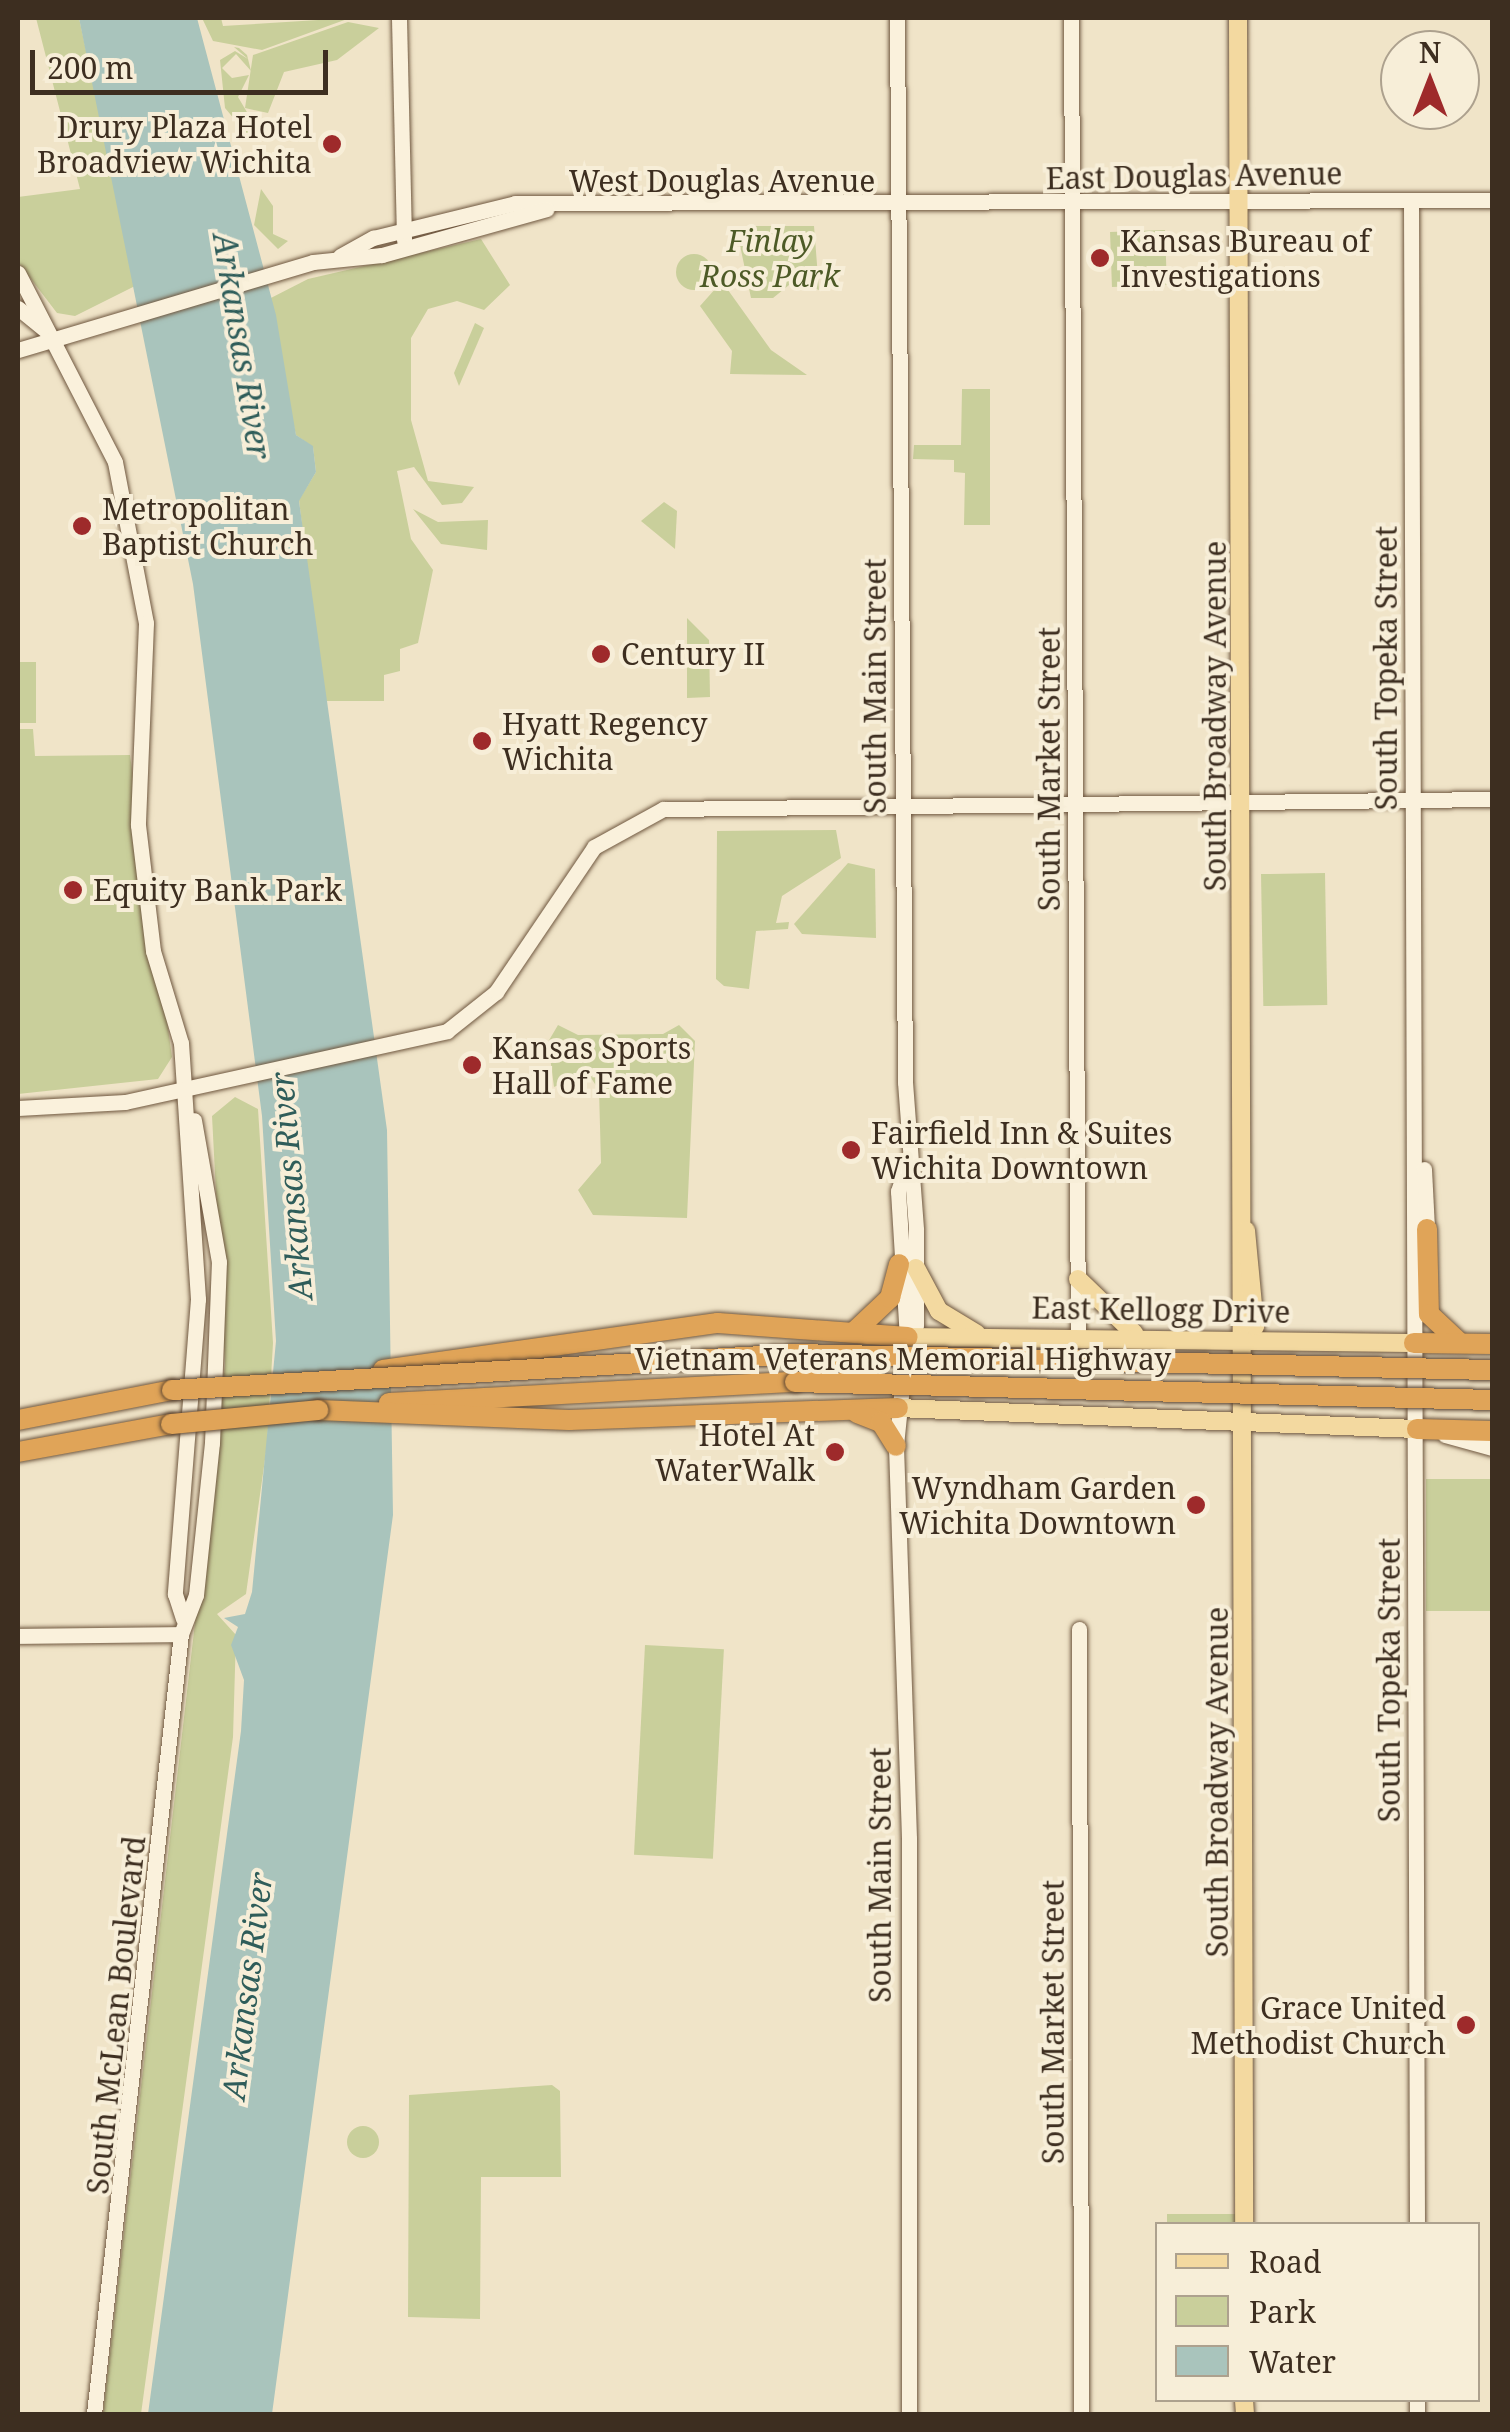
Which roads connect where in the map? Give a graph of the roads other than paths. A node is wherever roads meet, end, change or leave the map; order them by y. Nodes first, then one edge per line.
1 (399, 18) edge
2 (897, 18) edge
3 (1071, 18) edge
4 (1238, 18) edge
5 (1411, 200) junction
6 (1492, 200) edge
7 (1240, 203) junction
8 (1072, 205) junction
9 (896, 207) junction
10 (547, 209) junction
11 (404, 230) junction
12 (404, 250) junction
13 (340, 256) junction
14 (18, 273) edge
15 (18, 308) edge
16 (49, 334) junction
17 (18, 350) edge
18 (1414, 800) junction
19 (1492, 800) edge
20 (902, 802) junction
21 (1076, 802) junction
22 (1242, 802) junction
23 (187, 1090) junction
24 (18, 1108) edge
25 (1419, 1136) junction
26 (1427, 1229) joint
27 (908, 1266) junction
28 (1078, 1279) junction
29 (854, 1332) junction
30 (1078, 1333) junction
31 (906, 1336) junction
32 (982, 1336) junction
33 (1139, 1336) junction
34 (1246, 1339) junction
35 (1414, 1343) junction
36 (1460, 1343) junction
37 (1492, 1344) edge
38 (1492, 1370) edge
39 (372, 1372) junction
40 (1492, 1400) edge
41 (898, 1408) junction
42 (318, 1410) junction
43 (846, 1410) junction
44 (1244, 1419) junction
45 (18, 1420) edge
46 (1417, 1429) junction
47 (1492, 1431) edge
48 (896, 1446) junction
49 (1492, 1448) edge
50 (18, 1452) edge
51 (182, 1627) junction
52 (1079, 1629) dead end
53 (18, 1636) edge
54 (1244, 2222) edge
55 (1417, 2222) edge
56 (94, 2414) edge
57 (909, 2414) edge
58 (1081, 2414) edge

1 - 11 street
2 - 9 street, South Main Street
3 - 8 street, South Market Street
4 - 7 main road, South Broadway Avenue
5 - 6 street, East Douglas Avenue
5 - 7 street, East Douglas Avenue
5 - 18 street, South Topeka Street
7 - 8 street, East Douglas Avenue
7 - 22 main road, South Broadway Avenue
8 - 9 street, East Douglas Avenue
8 - 21 street, South Market Street
9 - 10 street, West Douglas Avenue
9 - 20 street, South Main Street
10 - 11 street, West Douglas Avenue
10 - 12 street, West Douglas Avenue
11 - 12 street
11 - 13 street, West Douglas Avenue
12 - 13 street, West Douglas Avenue
13 - 16 street, West Douglas Avenue
14 - 16 street
15 - 16 street
16 - 17 street, West Douglas Avenue
16 - 23 street
18 - 19 street
18 - 22 street
18 - 25 street, South Topeka Street
20 - 21 street
20 - 23 street
20 - 27 street, South Main Street
21 - 22 street
21 - 28 street, South Market Street
22 - 34 main road, South Broadway Avenue
23 - 24 street
23 - 51 street, South McLean Boulevard
23 - 51 street, South McLean Boulevard
25 - 26 street, South Topeka Street
25 - 35 street, South Topeka Street
26 - 36 highway
27 - 29 highway
27 - 31 street, South Main Street
27 - 32 main road
28 - 30 street, South Market Street
28 - 33 main road
29 - 31 highway
29 - 39 highway
30 - 32 main road, East Kellogg Drive
30 - 33 main road, East Kellogg Drive
31 - 32 main road, East Kellogg Drive
31 - 41 street, South Main Street
33 - 34 main road, East Kellogg Drive
34 - 35 main road, East Kellogg Drive
34 - 44 main road, South Broadway Avenue
35 - 36 highway
35 - 46 street, South Topeka Street
36 - 37 highway
38 - 39 highway, Vietnam Veterans Memorial Highway, bridge
39 - 45 highway, Vietnam Veterans Memorial Highway, bridge
40 - 42 highway, Vietnam Veterans Memorial Highway, bridge
41 - 43 highway
41 - 44 main road
41 - 48 street, South Main Street
42 - 43 highway
42 - 50 highway, Vietnam Veterans Memorial Highway, bridge
43 - 48 highway
44 - 46 main road
44 - 54 main road, South Broadway Avenue
46 - 47 highway
46 - 49 street
46 - 55 street, South Topeka Street
48 - 57 street, South Main Street
51 - 53 street
51 - 56 street, South McLean Boulevard
52 - 58 street, South Market Street

